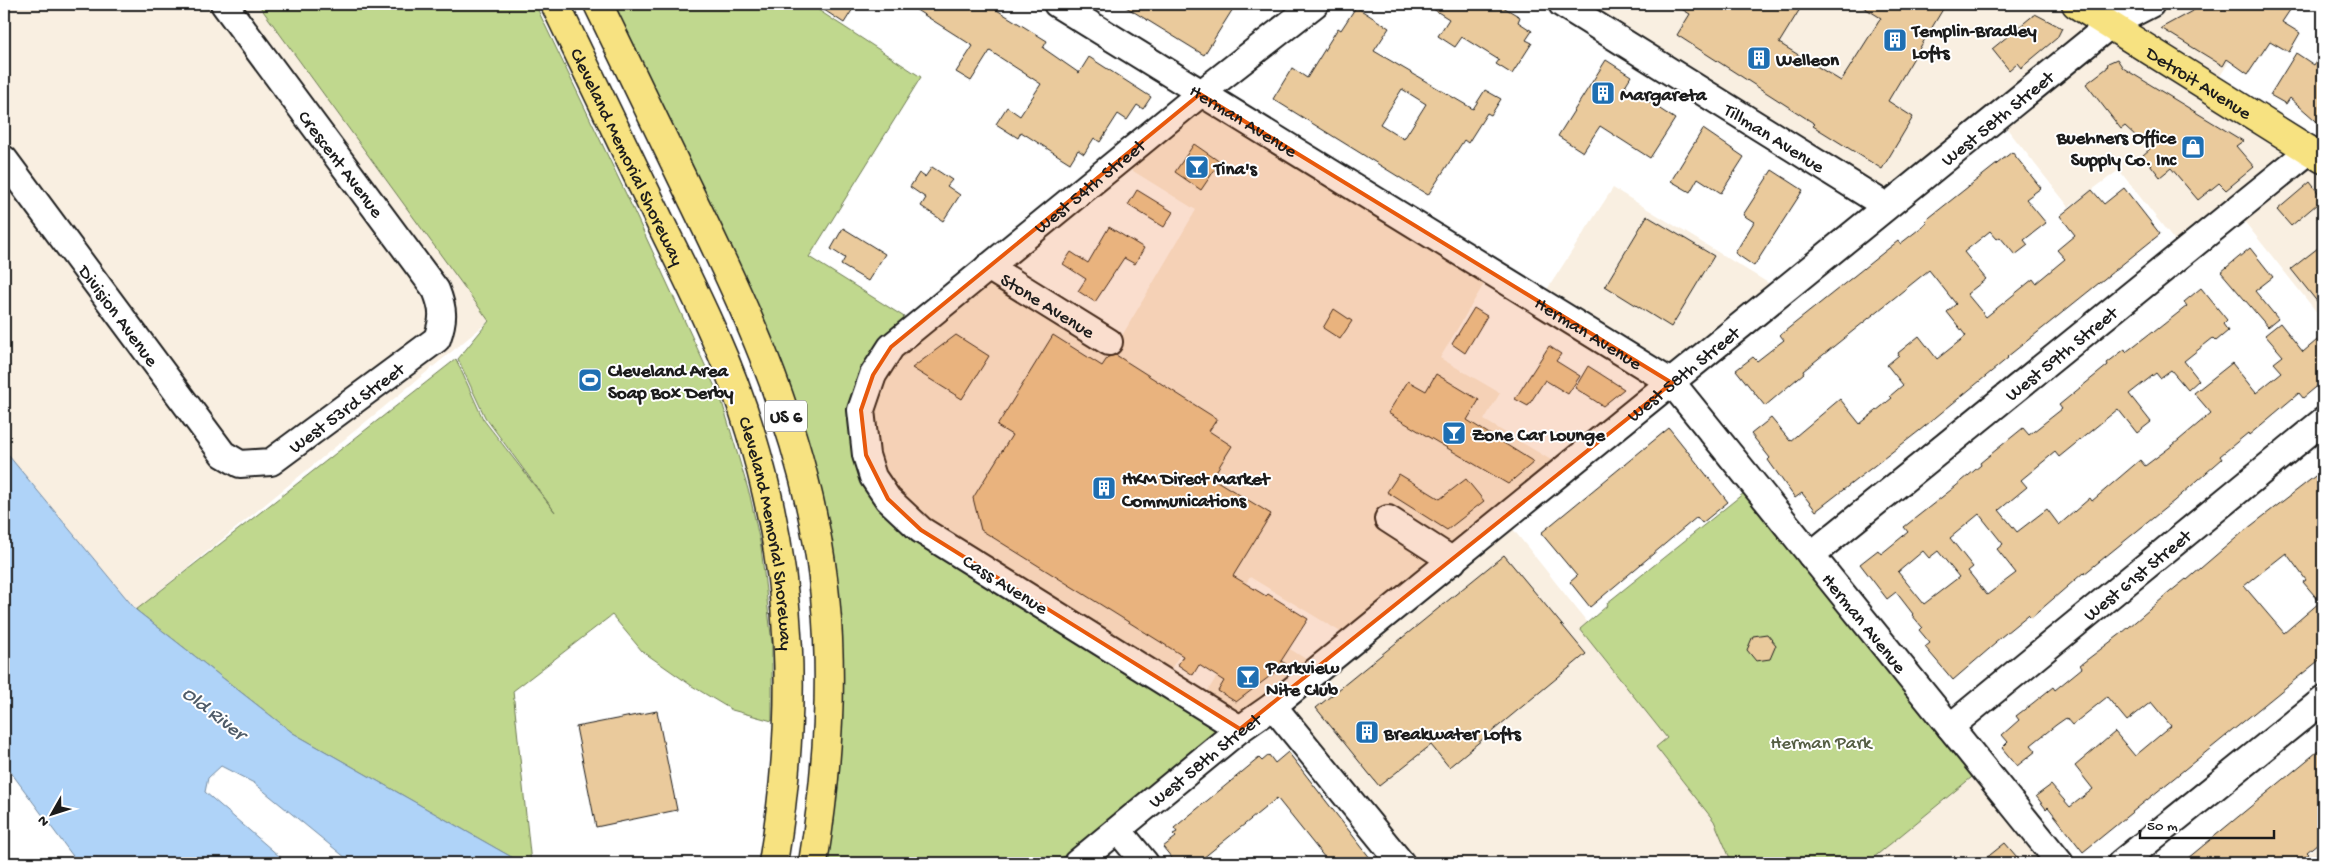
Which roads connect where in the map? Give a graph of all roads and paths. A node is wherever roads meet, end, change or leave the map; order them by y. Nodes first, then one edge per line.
1 (224, 4) edge
2 (555, 4) edge
3 (598, 4) edge
4 (1057, 4) edge
5 (1315, 4) edge
6 (1562, 4) edge
7 (2076, 4) edge
8 (2151, 4) edge
9 (2110, 25) junction
10 (1200, 94) junction
11 (2316, 155) edge
12 (4, 159) edge
13 (1886, 206) junction
14 (988, 267) junction
15 (441, 328) joint
16 (1109, 342) dead end
17 (872, 376) joint
18 (1672, 383) junction
19 (2323, 420) edge
20 (240, 464) joint
21 (1388, 519) dead end
22 (1811, 555) junction
23 (1453, 561) junction
24 (2323, 700) edge
25 (1273, 706) junction
26 (1950, 727) junction
27 (1240, 729) junction
28 (1118, 830) junction
29 (773, 863) edge
30 (813, 863) edge
31 (1077, 863) edge
32 (1145, 863) edge
33 (1401, 863) edge
34 (2060, 863) edge
35 (2121, 863) edge

1 - 15 street, Crescent Avenue
2 - 29 main road, Cleveland Memorial Shoreway / US 6
3 - 30 main road, Cleveland Memorial Shoreway / US 6
4 - 10 street, Herman Avenue
5 - 10 street, West 54th Street
6 - 13 street, Tillman Avenue
7 - 9 main road, Detroit Avenue
8 - 9 street, West 58th Street
9 - 11 main road, Detroit Avenue
9 - 13 street, West 58th Street
10 - 14 street, West 54th Street
10 - 18 street, Herman Avenue
11 - 22 street, West 59th Street
12 - 20 street, Division Avenue
13 - 18 street, West 58th Street
14 - 16 street, Stone Avenue
14 - 17 street, West 54th Street
15 - 20 street, West 53rd Street
17 - 27 street, Cass Avenue
18 - 22 street, Herman Avenue
18 - 23 street, West 58th Street
19 - 26 street, West 61st Street
21 - 23 street
22 - 26 street, Herman Avenue
23 - 25 street, West 58th Street
24 - 35 street
25 - 27 street, West 58th Street
25 - 33 street
26 - 34 street, Herman Avenue
27 - 28 street, West 58th Street
28 - 31 street, West 58th Street
28 - 32 street

